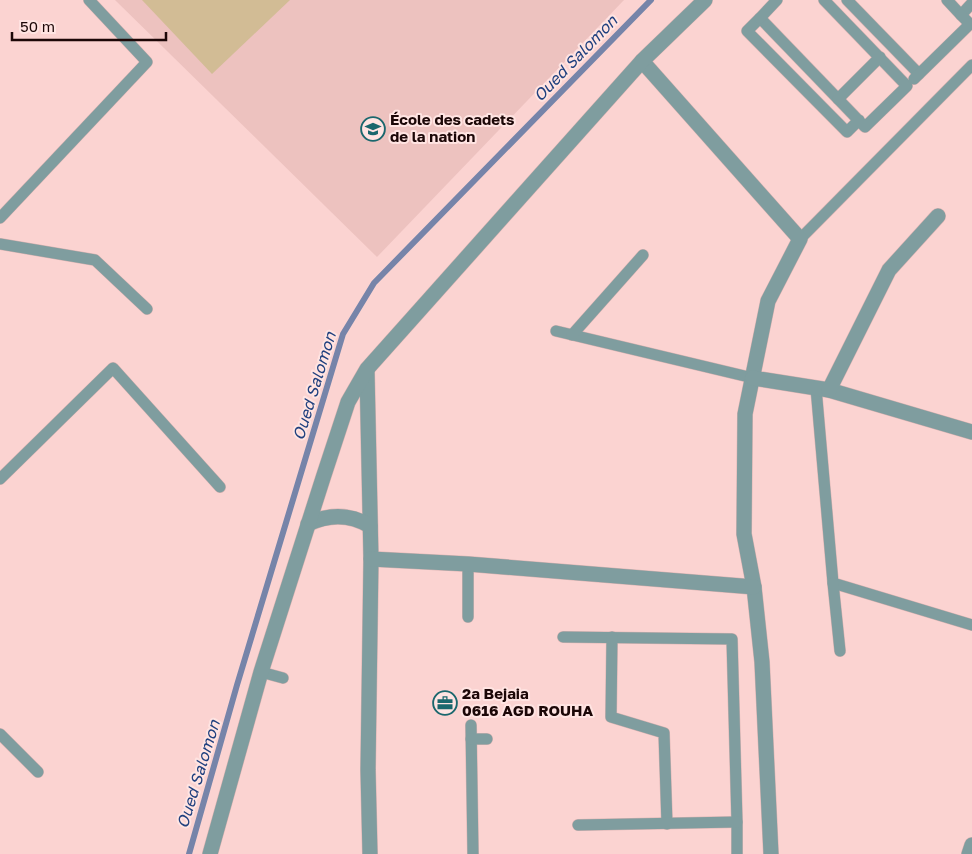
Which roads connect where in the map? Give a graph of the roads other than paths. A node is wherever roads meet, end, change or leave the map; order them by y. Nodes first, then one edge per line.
1 (89, 0) edge
2 (705, 0) edge
3 (777, 0) edge
4 (824, 0) edge
5 (847, 0) edge
6 (946, 0) edge
7 (972, 4) edge
8 (961, 15) junction
9 (760, 18) junction
10 (880, 57) junction
11 (642, 61) junction
12 (972, 65) edge
13 (919, 74) junction
14 (907, 86) junction
15 (838, 98) junction
16 (859, 120) junction
17 (938, 216) dead end
18 (0, 218) edge
19 (800, 239) junction
20 (0, 244) edge
21 (643, 255) dead end
22 (147, 309) dead end
23 (556, 331) dead end
24 (572, 335) junction
25 (367, 369) junction
26 (752, 378) junction
27 (823, 389) junction
28 (972, 432) edge
29 (0, 479) edge
30 (220, 487) dead end
31 (308, 524) junction
32 (370, 526) junction
33 (371, 559) junction
34 (468, 564) junction
35 (833, 583) junction
36 (754, 587) junction
37 (468, 617) dead end
38 (972, 625) edge
39 (608, 634) junction
40 (563, 637) dead end
41 (840, 651) dead end
42 (260, 672) junction
43 (283, 678) dead end
44 (470, 725) dead end
45 (0, 734) edge
46 (471, 739) junction
47 (486, 739) dead end
48 (38, 772) dead end
49 (737, 822) junction
50 (667, 824) junction
51 (578, 825) dead end
52 (972, 846) edge
53 (210, 854) edge
54 (370, 854) edge
55 (473, 854) edge
56 (736, 854) edge
57 (771, 854) edge
58 (969, 854) edge

1 - 18 lane
2 - 11 street
3 - 9 lane
4 - 10 lane
5 - 13 lane
6 - 8 lane
7 - 8 lane
8 - 13 lane
9 - 15 lane
9 - 16 lane
10 - 14 lane
10 - 15 lane
11 - 19 street
11 - 25 street
12 - 19 lane
13 - 14 lane
14 - 16 lane
15 - 16 lane
17 - 27 street
19 - 26 street
20 - 22 lane
21 - 24 lane
23 - 24 lane
24 - 26 lane
25 - 31 street
25 - 32 street
26 - 27 street
26 - 36 street
27 - 28 street
27 - 35 lane
29 - 30 lane
31 - 32 street
31 - 42 street
32 - 33 street
33 - 34 street
33 - 54 street
34 - 36 street
34 - 37 lane
35 - 38 lane
35 - 41 lane
36 - 57 street
39 - 40 lane
39 - 49 lane
39 - 50 lane
42 - 43 lane
42 - 53 street
44 - 46 lane
45 - 48 lane
46 - 47 lane
46 - 55 lane
49 - 50 lane
49 - 56 lane
50 - 51 lane
52 - 58 street

